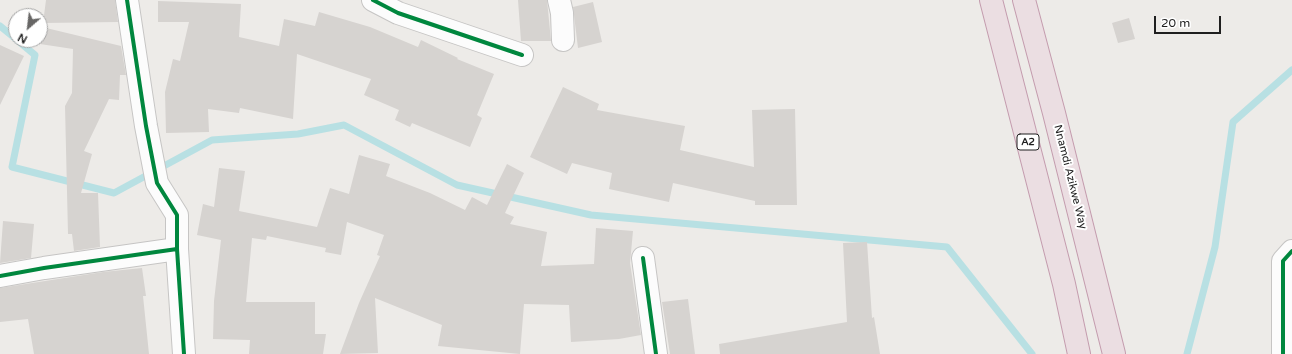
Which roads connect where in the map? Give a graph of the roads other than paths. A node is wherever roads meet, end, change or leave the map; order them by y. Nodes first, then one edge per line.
1 (127, 0) edge
2 (373, 0) edge
3 (559, 0) edge
4 (991, 0) edge
5 (1024, 0) edge
6 (563, 40) dead end
7 (522, 55) dead end
8 (177, 249) junction
9 (1292, 251) edge
10 (643, 258) dead end
11 (0, 276) edge
12 (184, 354) edge
13 (656, 354) edge
14 (1079, 354) edge
15 (1114, 354) edge
16 (1283, 354) edge

1 - 8 street
2 - 7 street
3 - 6 street
4 - 14 highway, A2
5 - 15 highway, Nnamdi Azikwe Way
8 - 11 street
8 - 12 street
9 - 16 street
10 - 13 street

